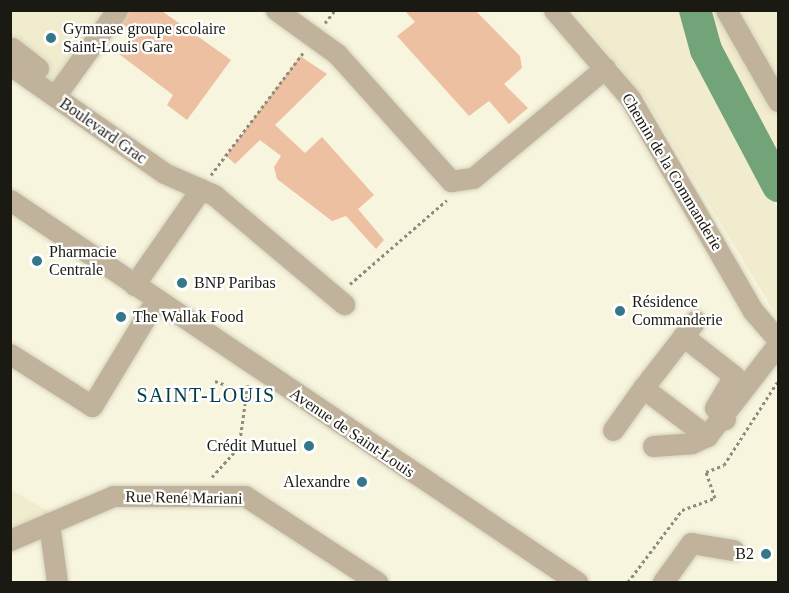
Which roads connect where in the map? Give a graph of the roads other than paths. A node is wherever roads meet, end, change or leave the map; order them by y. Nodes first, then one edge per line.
1 (117, 10) edge
2 (276, 10) edge
3 (554, 10) edge
4 (726, 10) edge
5 (11, 57) edge
6 (605, 68) junction
7 (59, 91) junction
8 (778, 101) edge
9 (201, 189) junction
10 (10, 200) edge
11 (134, 285) junction
12 (156, 300) junction
13 (344, 304) dead end
14 (778, 342) edge
15 (10, 354) edge
16 (643, 388) junction
17 (725, 419) junction
18 (613, 430) dead end
19 (707, 435) junction
20 (653, 446) dead end
21 (50, 523) junction
22 (10, 540) edge
23 (733, 550) dead end
24 (57, 582) edge
25 (378, 582) edge
26 (577, 582) edge
27 (663, 582) edge

1 - 7 street
2 - 6 street
3 - 6 street, Chemin de la Commanderie
4 - 8 street
5 - 7 street, Boulevard Grac
6 - 14 street, Chemin de la Commanderie
7 - 9 street, Boulevard Grac
9 - 11 street
9 - 13 street, Boulevard Grac
10 - 11 street, Avenue de Saint-Louis
11 - 12 street, Avenue de Saint-Louis
12 - 15 street
12 - 26 street, Avenue de Saint-Louis
14 - 17 street
16 - 17 street
16 - 18 street
16 - 19 street
17 - 19 street
19 - 20 street
21 - 22 street, Rue René Mariani
21 - 24 street
21 - 25 street, Rue René Mariani
23 - 27 street

